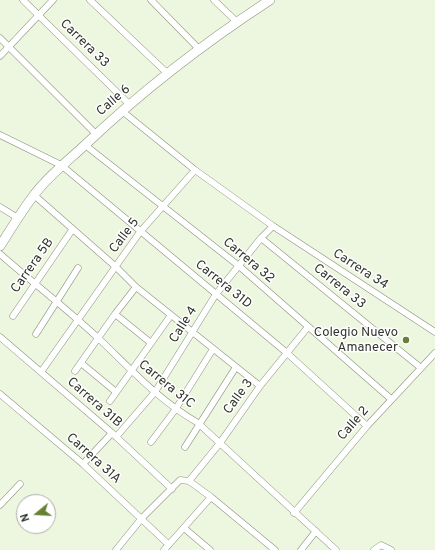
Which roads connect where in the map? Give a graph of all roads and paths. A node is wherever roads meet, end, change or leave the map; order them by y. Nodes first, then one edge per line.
1 (23, 0) edge
2 (53, 0) edge
3 (90, 0) edge
4 (151, 0) edge
5 (214, 0) edge
6 (270, 0) edge
7 (39, 16) junction
8 (236, 21) junction
9 (0, 38) edge
10 (9, 47) junction
11 (199, 50) junction
12 (0, 56) edge
13 (167, 73) junction
14 (129, 104) junction
15 (122, 111) junction
16 (96, 134) junction
17 (0, 136) edge
18 (85, 145) junction
19 (61, 165) junction
20 (195, 170) junction
21 (34, 195) junction
22 (0, 207) edge
23 (163, 207) junction
24 (18, 218) junction
25 (273, 226) junction
26 (72, 230) junction
27 (140, 232) junction
28 (261, 238) junction
29 (0, 246) edge
30 (0, 254) edge
31 (116, 266) junction
32 (239, 266) junction
33 (78, 268) dead end
34 (34, 283) junction
35 (136, 287) junction
36 (216, 294) junction
37 (57, 302) junction
38 (115, 314) junction
39 (171, 315) junction
40 (13, 316) dead end
41 (78, 320) junction
42 (308, 327) junction
43 (435, 332) edge
44 (192, 333) junction
45 (36, 334) dead end
46 (0, 337) edge
47 (98, 338) junction
48 (151, 343) junction
49 (213, 349) junction
50 (287, 353) junction
51 (435, 353) edge
52 (81, 363) junction
53 (236, 368) junction
54 (422, 368) junction
55 (75, 371) dead end
56 (41, 372) junction
57 (132, 372) junction
58 (260, 386) junction
59 (116, 392) junction
60 (155, 392) junction
61 (0, 394) edge
62 (391, 399) junction
63 (110, 401) dead end
64 (175, 410) junction
65 (198, 423) junction
66 (367, 426) junction
67 (114, 435) junction
68 (151, 442) dead end
69 (220, 443) junction
70 (185, 447) dead end
71 (83, 464) junction
72 (189, 481) junction
73 (20, 484) dead end
74 (172, 489) junction
75 (211, 497) junction
76 (0, 505) edge
77 (294, 513) junction
78 (142, 518) junction
79 (184, 528) junction
80 (316, 531) junction
81 (168, 544) junction
82 (117, 550) edge
83 (164, 550) edge
84 (210, 550) edge
85 (275, 550) edge
86 (301, 550) edge
87 (336, 550) edge
88 (374, 550) edge
89 (391, 550) edge

1 - 7 street, Carrera 33
2 - 7 street
3 - 13 street
4 - 11 street
5 - 8 street
6 - 8 street, Calle 6
7 - 10 street
7 - 14 street, Carrera 33
8 - 11 street, Calle 6
9 - 10 street
10 - 12 street
10 - 16 street
11 - 13 street, Calle 6
13 - 14 street, Calle 6
14 - 15 street, Calle 6
15 - 16 street, Calle 6
15 - 20 street
16 - 18 street, Calle 6
17 - 19 street, Carrera 31D
18 - 19 street, Calle 6
18 - 23 street, Carrera 32
19 - 21 street, Calle 6
19 - 27 street, Carrera 31D
20 - 23 street, Calle 5
20 - 25 street
21 - 24 street, Calle 6
21 - 26 street
22 - 24 street
23 - 27 street, Calle 5
23 - 32 street, Carrera 32
24 - 29 street, Calle 6
25 - 28 street, Calle 4
25 - 43 street, Carrera 34
26 - 31 street
26 - 34 street, Carrera 5B
27 - 31 street, Calle 5
27 - 36 street, Carrera 31D
28 - 32 street, Calle 4
28 - 54 street, Carrera 33
30 - 34 street, Carrera 31C
31 - 35 street
31 - 41 street, Calle 5
32 - 36 street, Calle 4
32 - 42 street, Carrera 32
33 - 37 street
34 - 37 street, Carrera 31C
34 - 40 street, Carrera 5B
35 - 38 street
35 - 39 street
36 - 44 street, Calle 4
36 - 50 street, Carrera 31D
37 - 41 street, Carrera 31C
37 - 45 street
38 - 47 street
38 - 48 street
39 - 44 street
39 - 48 street
41 - 47 street, Carrera 31C
41 - 56 street, Calle 5
42 - 50 street, Calle 3
42 - 62 street, Carrera 32
44 - 49 street
44 - 60 street, Calle 4
46 - 56 street, Carrera 31B
47 - 52 street
47 - 57 street, Carrera 31C
48 - 57 street
49 - 53 street
49 - 64 street
50 - 58 street, Calle 3
50 - 66 street, Carrera 31D
51 - 54 street, Calle 2
52 - 55 street
52 - 59 street
53 - 58 street
53 - 65 street
54 - 62 street, Calle 2
56 - 67 street, Carrera 31B
57 - 59 street
57 - 60 street, Carrera 31C
58 - 69 street, Calle 3
59 - 63 street
60 - 64 street, Carrera 31C
60 - 67 street, Calle 4
61 - 71 street, Carrera 31A
62 - 66 street, Calle 2
64 - 65 street, Carrera 31C
64 - 68 street
65 - 69 street, Carrera 31C
65 - 70 street
66 - 77 street, Calle 2
67 - 71 street, Calle 4
67 - 74 street, Carrera 31B
69 - 72 street, Calle 3
69 - 77 street, Carrera 31C
71 - 78 street, Carrera 31A
72 - 74 street
72 - 75 street
73 - 76 street
74 - 78 street
75 - 79 street
75 - 85 street
77 - 80 street, Carrera 31C
78 - 81 street, Carrera 31A
78 - 82 street
79 - 81 street
79 - 84 street
80 - 86 street
80 - 87 street, Carrera 31C
81 - 83 street
88 - 89 street

